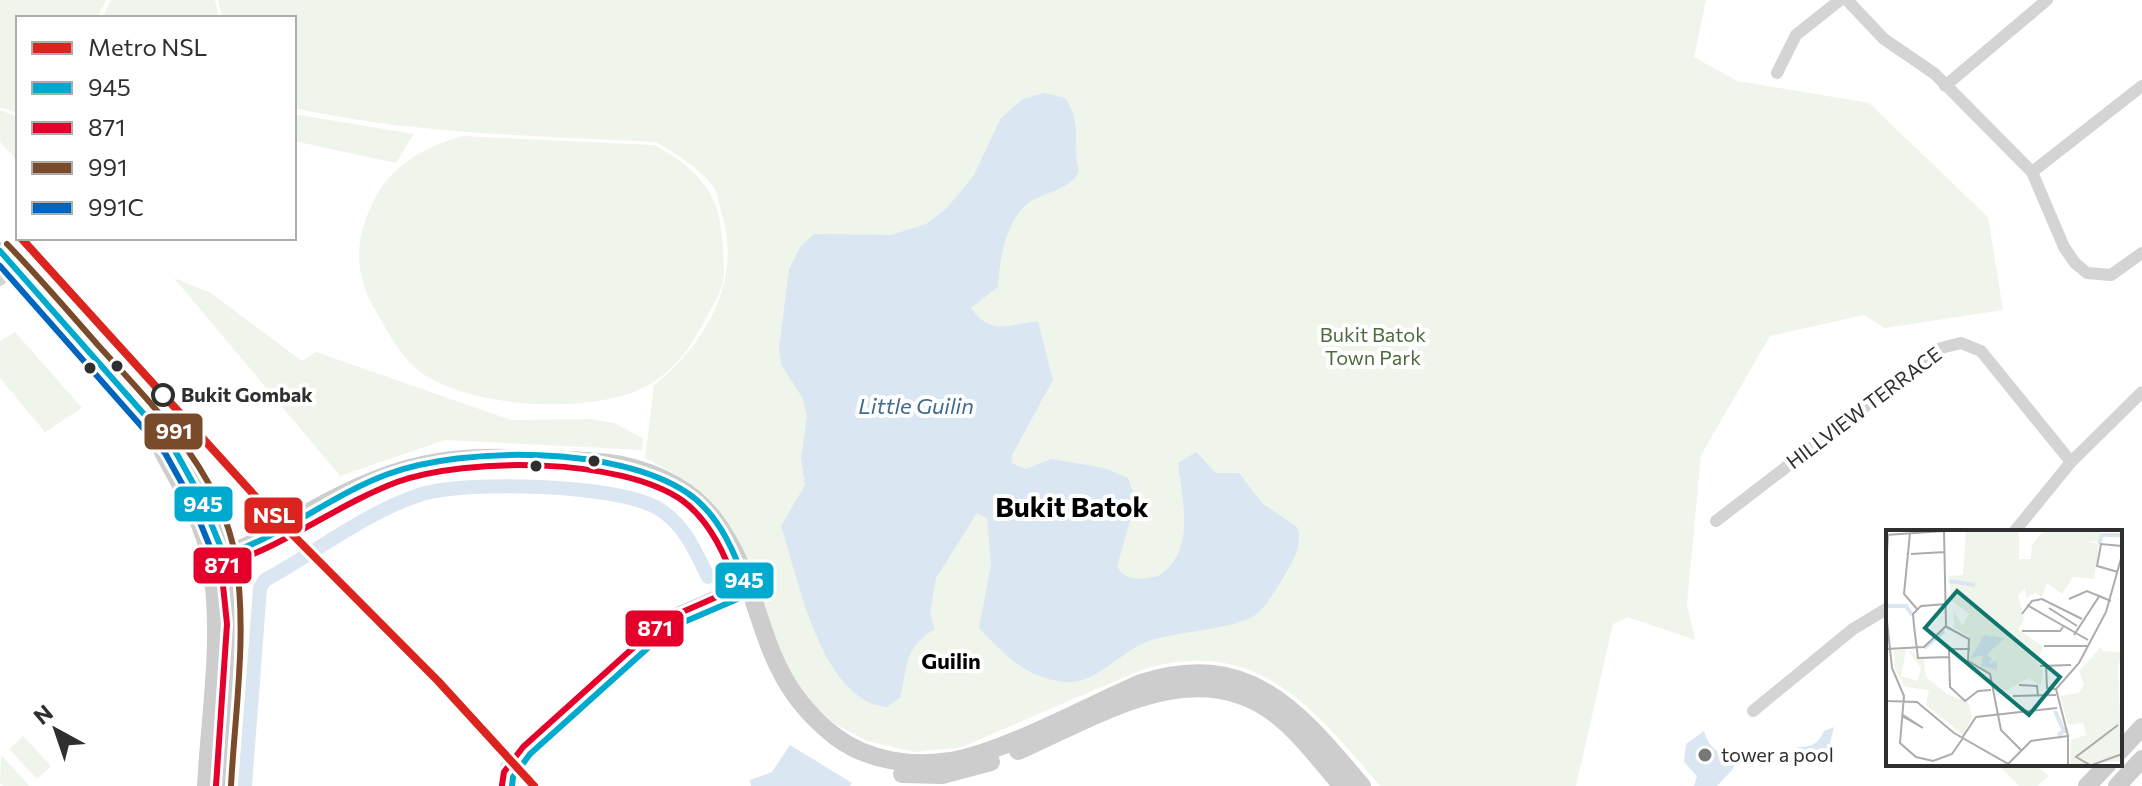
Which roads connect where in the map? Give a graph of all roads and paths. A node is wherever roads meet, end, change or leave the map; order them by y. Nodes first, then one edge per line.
1 (1840, 0) edge
2 (1847, 0) edge
3 (2047, 0) edge
4 (1777, 73) dead end
5 (1945, 86) junction
6 (2142, 86) edge
7 (2032, 172) junction
8 (0, 251) edge
9 (2142, 253) edge
10 (5, 272) edge
11 (2142, 392) edge
12 (2071, 462) junction
13 (1716, 521) dead end
14 (2016, 530) edge
15 (218, 562) junction
16 (743, 591) junction
17 (1886, 609) edge
18 (1753, 711) dead end
19 (2142, 727) edge
20 (2122, 749) edge
21 (2142, 759) edge
22 (2106, 766) edge
23 (206, 786) edge
24 (221, 786) edge
25 (503, 786) edge
26 (512, 786) edge
27 (1342, 786) edge
28 (1362, 786) edge
29 (2087, 786) edge
30 (2117, 786) edge

1 - 4 street
2 - 5 street
3 - 5 street
5 - 7 street
6 - 7 street
7 - 9 street
8 - 10 street
10 - 15 street
11 - 12 street
12 - 13 street, HILLVIEW TERRACE
12 - 14 street
15 - 16 street
15 - 23 street
15 - 24 street
16 - 25 street
16 - 26 street
16 - 27 street
16 - 28 street
17 - 18 street
19 - 20 street
21 - 30 street
22 - 29 street

